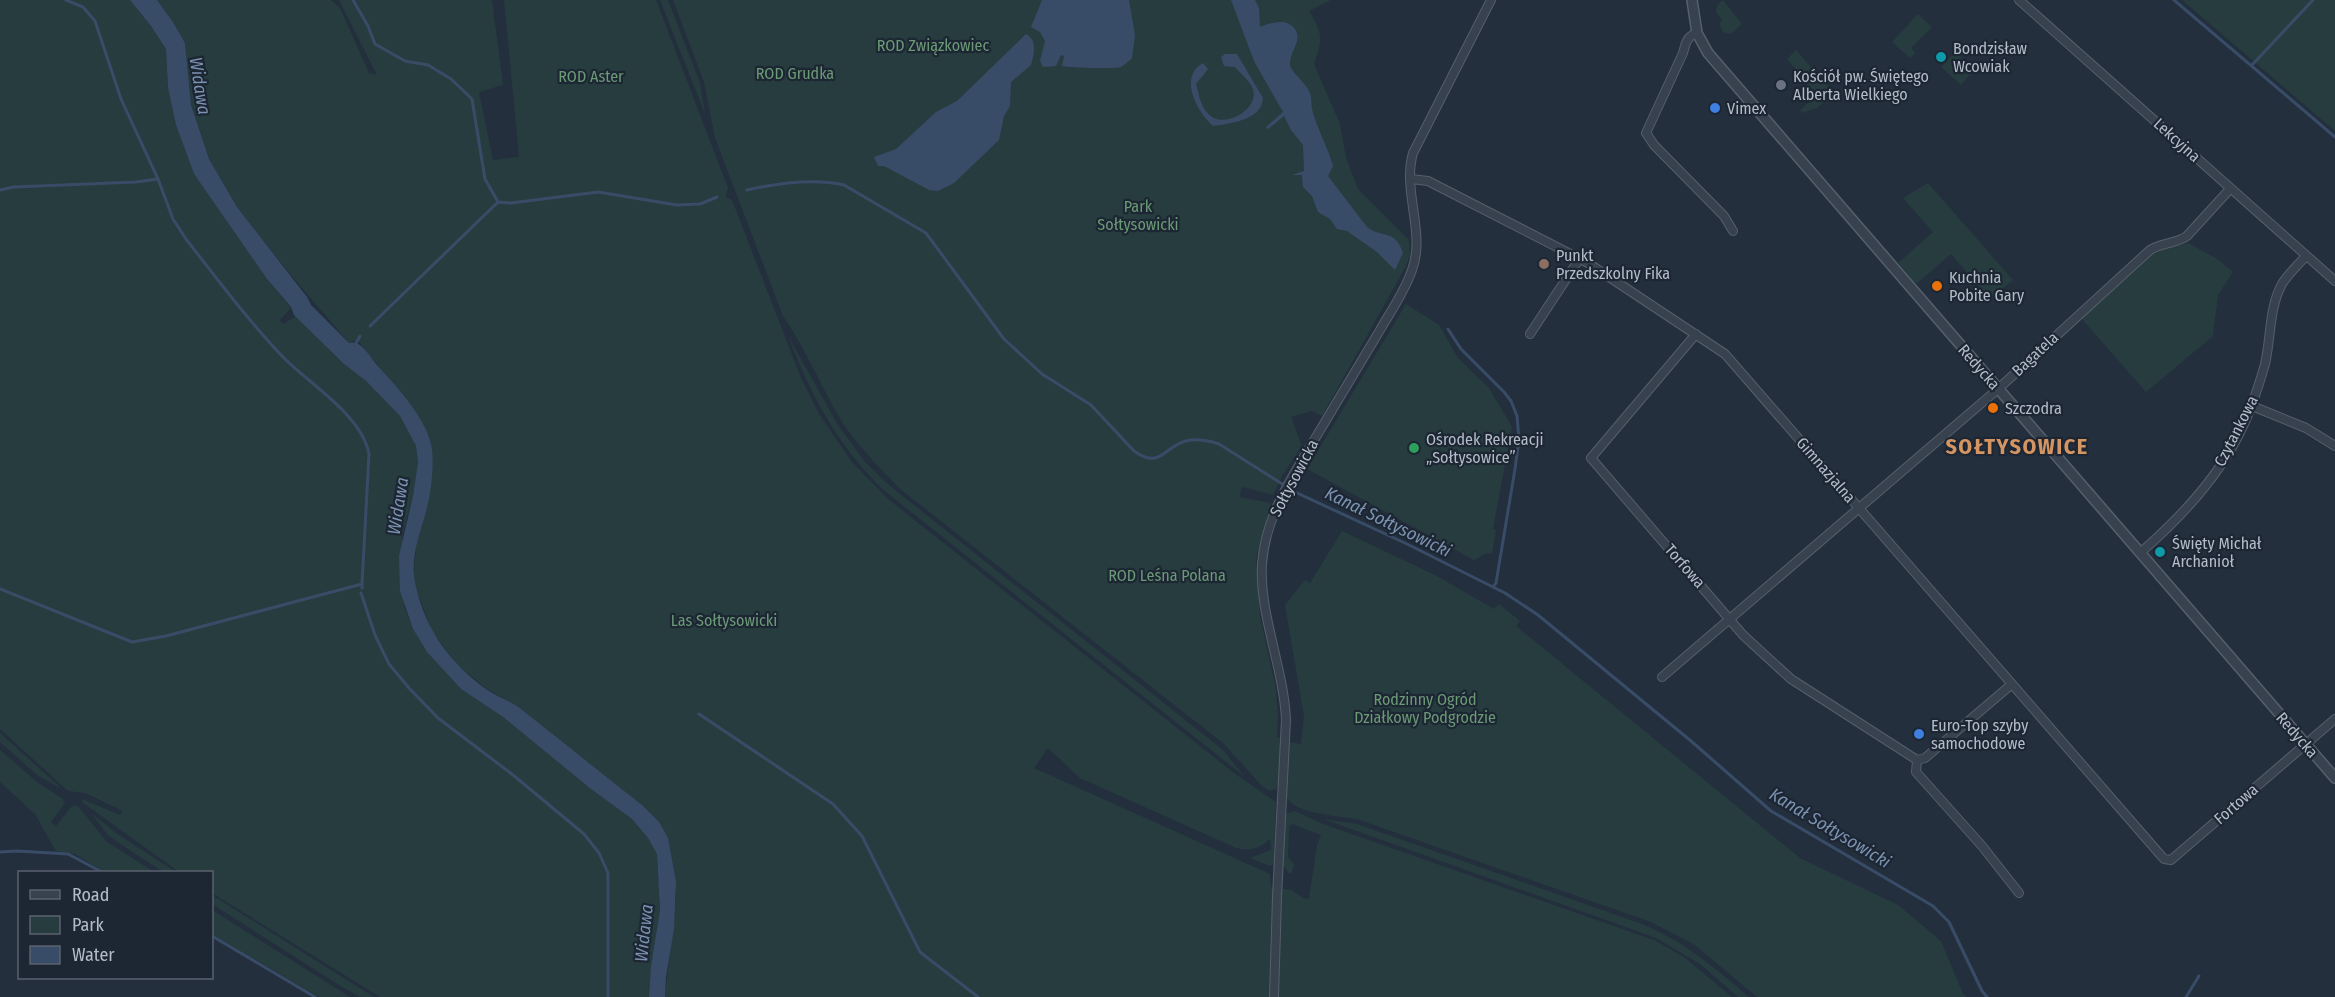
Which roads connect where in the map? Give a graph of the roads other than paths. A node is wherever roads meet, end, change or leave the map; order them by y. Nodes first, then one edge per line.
1 (1491, 0) edge
2 (1692, 0) edge
3 (2019, 0) edge
4 (1697, 33) junction
5 (1411, 180) junction
6 (2230, 189) junction
7 (1733, 231) dead end
8 (2306, 256) junction
9 (1580, 258) junction
10 (2335, 281) edge
11 (1530, 334) dead end
12 (1696, 334) junction
13 (1998, 389) junction
14 (2252, 406) junction
15 (2335, 446) edge
16 (1860, 509) junction
17 (2140, 553) junction
18 (1731, 619) junction
19 (1662, 677) dead end
20 (2013, 684) junction
21 (2335, 719) edge
22 (2306, 744) junction
23 (1917, 760) junction
24 (2335, 778) edge
25 (2164, 860) joint
26 (2019, 892) dead end
27 (1274, 997) edge

1 - 5 street, Sołtysowicka
2 - 4 street, Redycka
3 - 6 street, Lekcyjna
4 - 7 street
4 - 13 street, Redycka
5 - 9 street, Gimnazjalna
5 - 27 street, Sołtysowicka
6 - 8 street, Lekcyjna
6 - 13 street, Bagatela
8 - 10 street, Lekcyjna
8 - 14 street, Czytankowa
9 - 11 street
9 - 12 street, Gimnazjalna
12 - 16 street, Gimnazjalna
12 - 18 street, Torfowa
13 - 16 street, Bagatela
13 - 17 street, Redycka
14 - 15 street
14 - 17 street, Czytankowa
16 - 18 street, Bagatela
16 - 20 street, Gimnazjalna
17 - 22 street, Redycka
18 - 19 street, Bagatela
18 - 23 street, Torfowa
20 - 23 street
20 - 25 street, Gimnazjalna
21 - 22 street, Fortowa
22 - 24 street, Redycka
22 - 25 street, Fortowa
23 - 26 street

